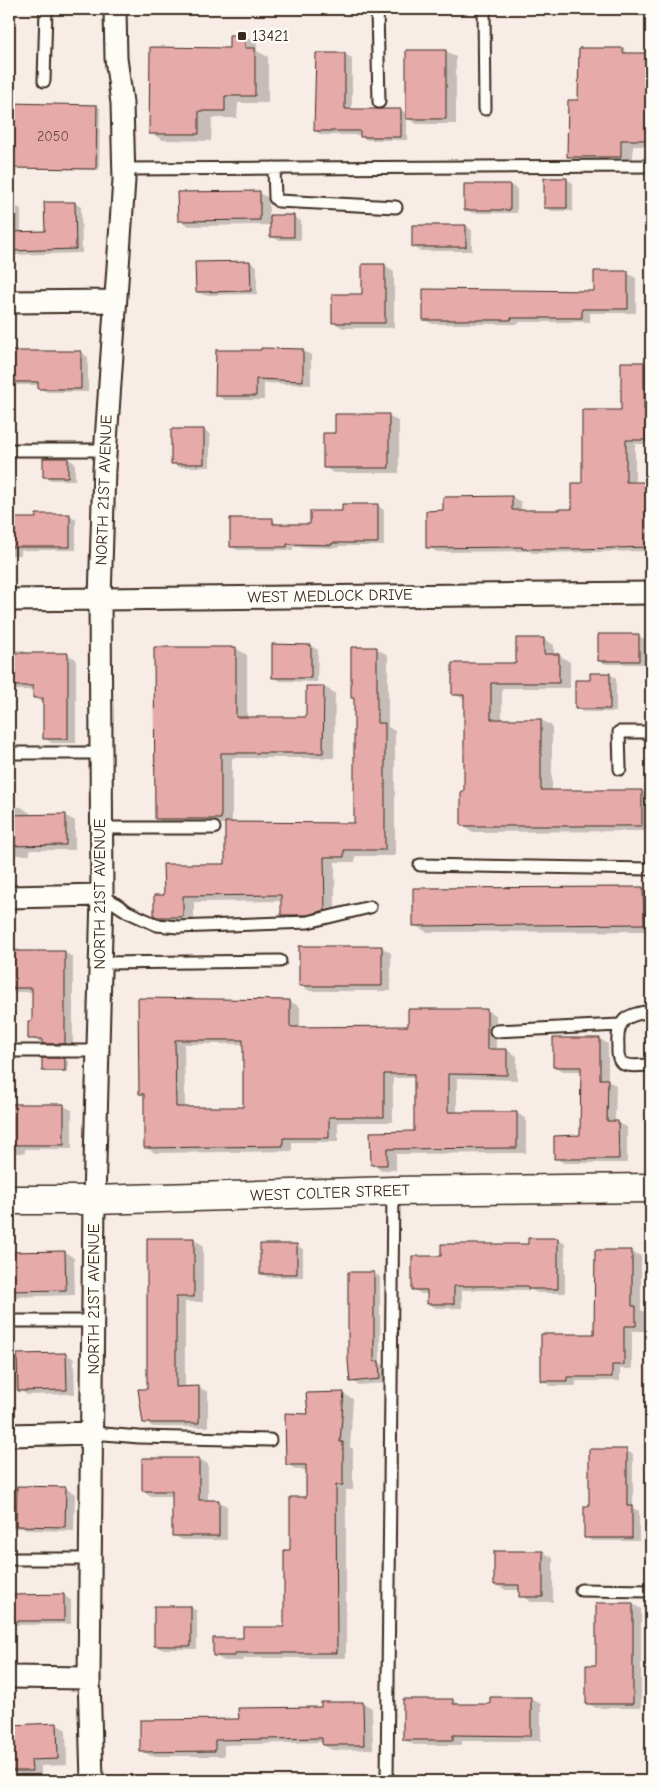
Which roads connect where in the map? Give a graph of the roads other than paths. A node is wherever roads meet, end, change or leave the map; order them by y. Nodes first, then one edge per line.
1 (46, 9) edge
2 (116, 9) edge
3 (377, 9) edge
4 (484, 9) edge
5 (44, 81) dead end
6 (378, 102) dead end
7 (485, 109) dead end
8 (651, 166) edge
9 (274, 168) junction
10 (123, 169) junction
11 (396, 206) dead end
12 (115, 301) junction
13 (9, 302) edge
14 (9, 450) edge
15 (105, 450) junction
16 (651, 593) edge
17 (100, 599) junction
18 (9, 600) edge
19 (651, 732) edge
20 (9, 753) edge
21 (100, 753) junction
22 (620, 769) dead end
23 (100, 828) junction
24 (214, 828) dead end
25 (420, 865) dead end
26 (651, 868) edge
27 (102, 895) junction
28 (9, 897) edge
29 (370, 907) dead end
30 (280, 961) dead end
31 (100, 963) junction
32 (651, 1011) edge
33 (619, 1026) junction
34 (496, 1031) dead end
35 (9, 1051) edge
36 (98, 1051) junction
37 (651, 1065) edge
38 (651, 1188) edge
39 (393, 1191) junction
40 (9, 1200) edge
41 (94, 1200) junction
42 (9, 1321) edge
43 (94, 1321) junction
44 (92, 1434) junction
45 (9, 1435) edge
46 (270, 1440) dead end
47 (9, 1559) edge
48 (91, 1559) junction
49 (581, 1590) dead end
50 (651, 1591) edge
51 (9, 1677) edge
52 (90, 1678) junction
53 (92, 1781) edge
54 (388, 1781) edge

1 - 5 lane
2 - 10 street, NORTH 21ST AVENUE
3 - 6 lane
4 - 7 lane
8 - 9 lane
9 - 10 lane
9 - 11 lane
10 - 12 street, NORTH 21ST AVENUE
12 - 13 street
12 - 15 street, NORTH 21ST AVENUE
14 - 15 lane
15 - 17 street, NORTH 21ST AVENUE
16 - 17 street, WEST MEDLOCK DRIVE
17 - 18 street, WEST MEDLOCK DRIVE
17 - 21 street, NORTH 21ST AVENUE
19 - 22 lane
20 - 21 lane
21 - 23 street, NORTH 21ST AVENUE
23 - 24 lane
23 - 27 street, NORTH 21ST AVENUE
25 - 26 lane
27 - 28 street
27 - 29 lane
27 - 31 street, NORTH 21ST AVENUE
30 - 31 lane
31 - 36 street, NORTH 21ST AVENUE
32 - 33 lane
33 - 34 lane
33 - 37 lane
35 - 36 lane
36 - 41 street, NORTH 21ST AVENUE
38 - 39 street, WEST COLTER STREET
39 - 41 street, WEST COLTER STREET
39 - 54 lane
40 - 41 street, WEST COLTER STREET
41 - 43 street, NORTH 21ST AVENUE
42 - 43 lane
43 - 44 street, NORTH 21ST AVENUE
44 - 45 street
44 - 46 lane
44 - 48 street, NORTH 21ST AVENUE
47 - 48 lane
48 - 52 street, NORTH 21ST AVENUE
49 - 50 lane
51 - 52 street
52 - 53 street, NORTH 21ST AVENUE

